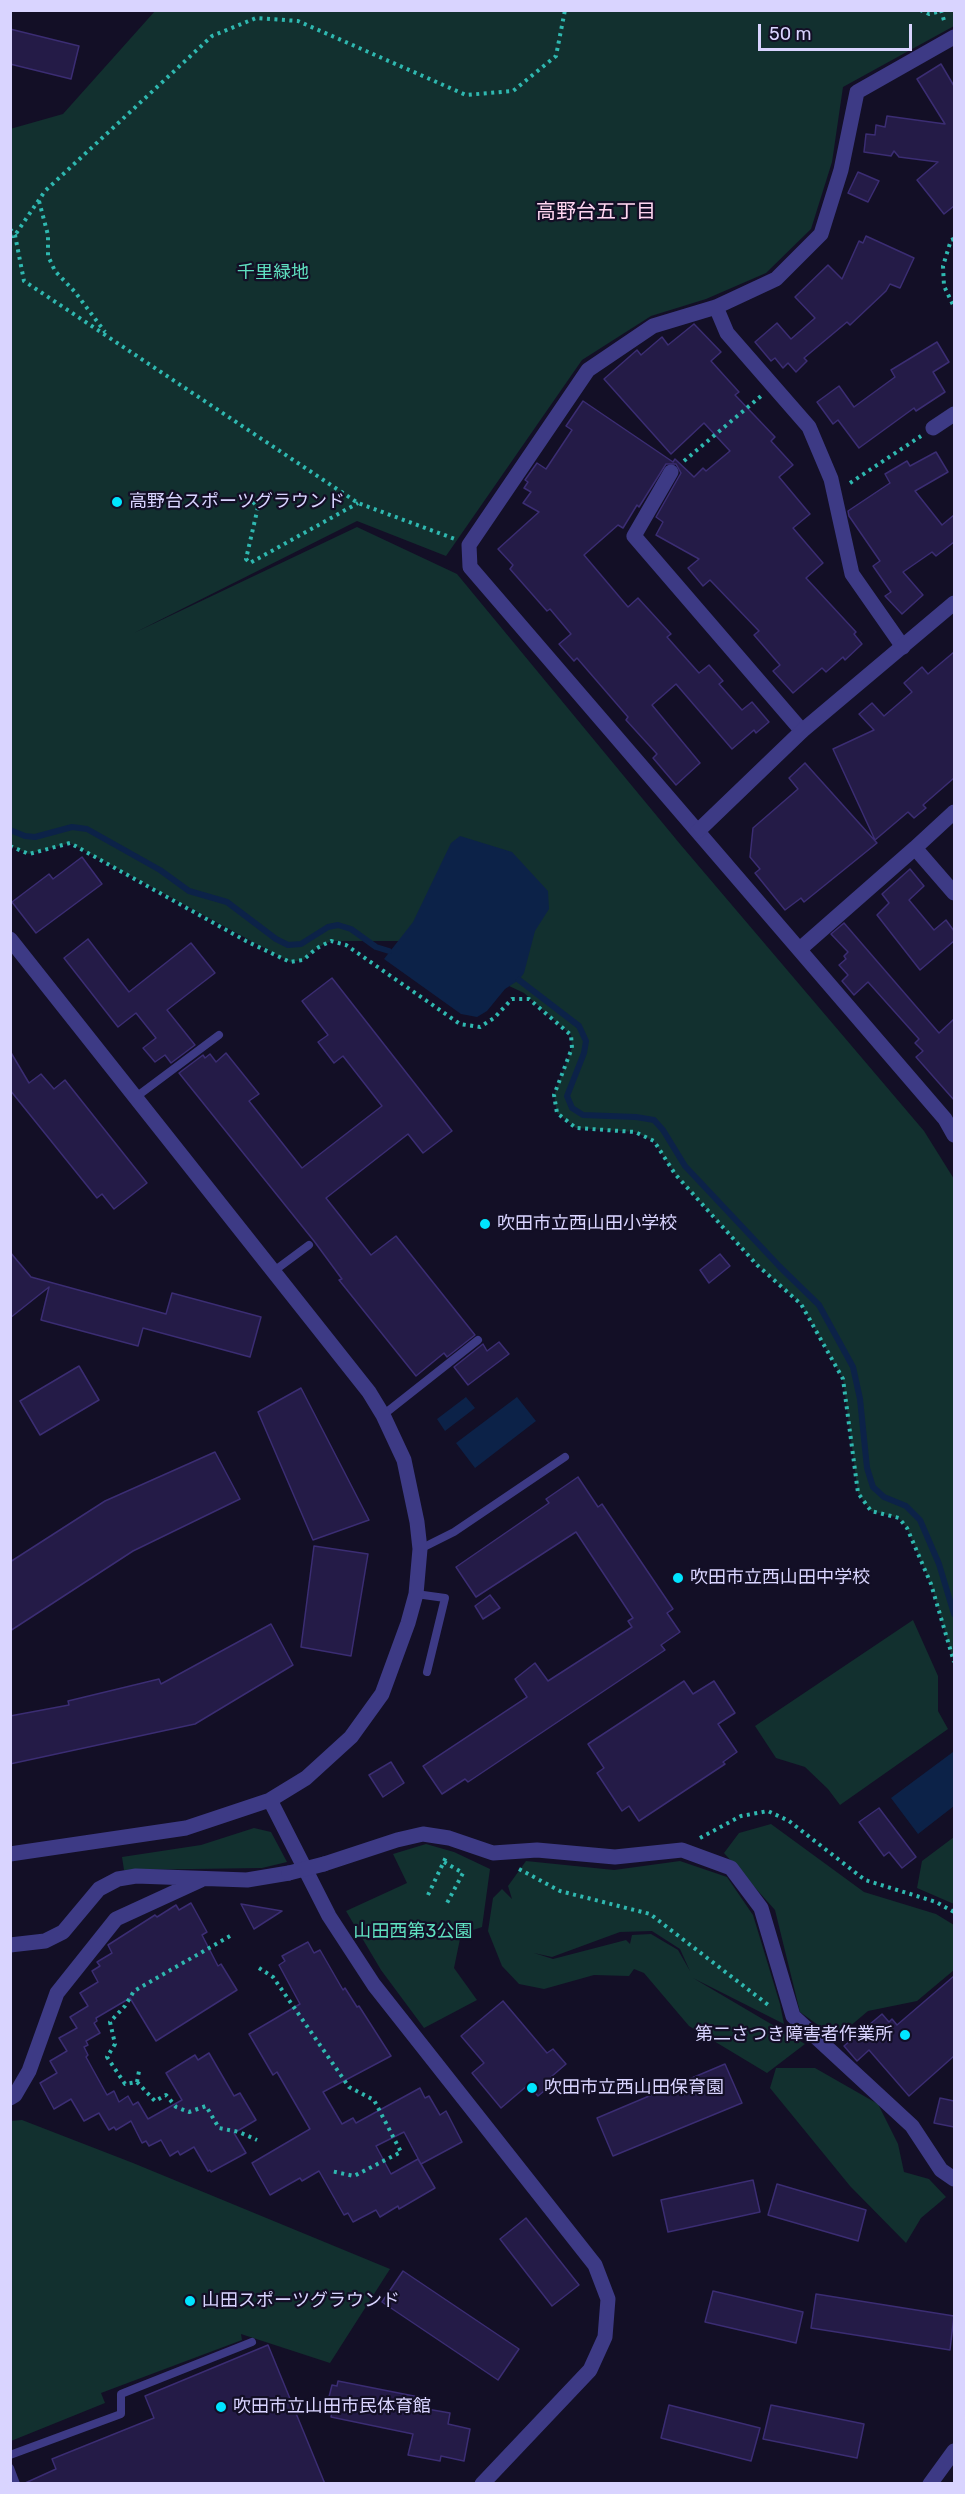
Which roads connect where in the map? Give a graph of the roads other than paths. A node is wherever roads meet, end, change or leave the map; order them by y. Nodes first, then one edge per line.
1 (954, 37) edge
2 (716, 307) junction
3 (954, 414) edge
4 (933, 428) road end
5 (671, 472) road end
6 (954, 603) edge
7 (903, 647) junction
8 (802, 731) junction
9 (954, 812) edge
10 (698, 831) junction
11 (915, 848) junction
12 (954, 892) edge
13 (10, 939) edge
14 (800, 949) junction
15 (219, 1035) dead end
16 (136, 1097) junction
17 (954, 1135) edge
18 (309, 1245) dead end
19 (274, 1271) junction
20 (478, 1340) dead end
21 (383, 1415) junction
22 (565, 1457) dead end
23 (420, 1549) junction
24 (416, 1594) junction
25 (428, 1672) dead end
26 (270, 1800) junction
27 (10, 1854) edge
28 (201, 1880) junction
29 (10, 1946) edge
30 (10, 2098) edge
31 (954, 2179) edge
32 (252, 2343) dead end
33 (954, 2451) edge
34 (10, 2455) edge
35 (10, 2469) edge
36 (16, 2484) edge
37 (482, 2484) edge
38 (930, 2484) edge

1 - 2 street
2 - 7 street
2 - 10 street
3 - 4 street
5 - 8 street
6 - 7 street
7 - 8 street
8 - 10 street
9 - 11 street
10 - 14 street
11 - 12 street
11 - 14 street
13 - 16 street
14 - 17 street
15 - 16 lane
16 - 19 street
18 - 19 lane
19 - 21 street
20 - 21 lane
21 - 23 street
22 - 23 lane
23 - 24 street
24 - 25 lane
24 - 26 street
26 - 27 street
26 - 37 street
28 - 29 street
28 - 30 street
28 - 31 street, bridge
32 - 34 lane
33 - 38 street
35 - 36 lane

